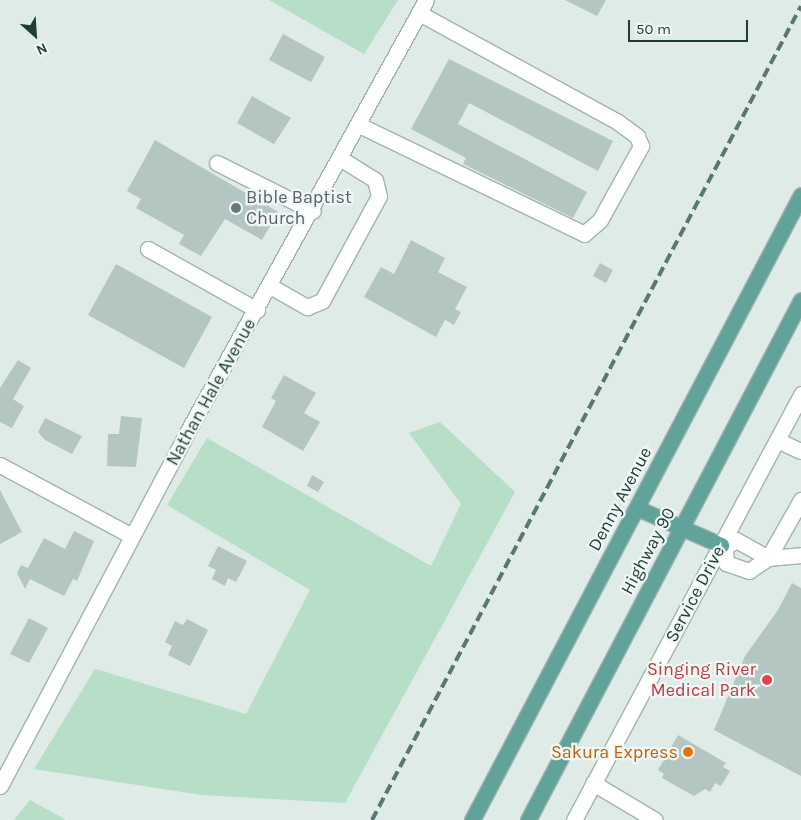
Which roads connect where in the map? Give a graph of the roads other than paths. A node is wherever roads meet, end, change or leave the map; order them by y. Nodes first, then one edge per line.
1 (422, 7) edge
2 (359, 125) junction
3 (340, 159) junction
4 (217, 163) dead end
5 (801, 195) edge
6 (313, 211) junction
7 (148, 249) dead end
8 (270, 286) junction
9 (801, 300) edge
10 (257, 310) junction
11 (801, 394) edge
12 (777, 440) junction
13 (801, 451) edge
14 (0, 465) edge
15 (801, 500) edge
16 (637, 508) junction
17 (682, 528) junction
18 (132, 536) junction
19 (723, 546) junction
20 (801, 555) edge
21 (768, 558) junction
22 (593, 783) junction
23 (0, 786) edge
24 (580, 817) edge
25 (472, 820) edge
26 (528, 820) edge
27 (656, 820) edge

1 - 2 street, Nathan Hale Avenue
1 - 2 street
2 - 3 street, Nathan Hale Avenue
3 - 6 street, Nathan Hale Avenue
3 - 8 street
4 - 6 street
5 - 16 main road, Denny Avenue
6 - 8 street, Nathan Hale Avenue
7 - 10 street
8 - 10 street, Nathan Hale Avenue
9 - 17 main road, Highway 90
10 - 18 street, Nathan Hale Avenue
11 - 12 street, Service Drive
12 - 13 street
12 - 19 street, Service Drive
14 - 18 street
15 - 21 street
16 - 17 main road
16 - 25 main road, Denny Avenue
17 - 19 main road
17 - 26 main road, Highway 90
18 - 23 street, Nathan Hale Avenue
19 - 21 street
19 - 21 street
19 - 22 street, Service Drive
20 - 21 street
22 - 24 street, Service Drive
22 - 27 street

